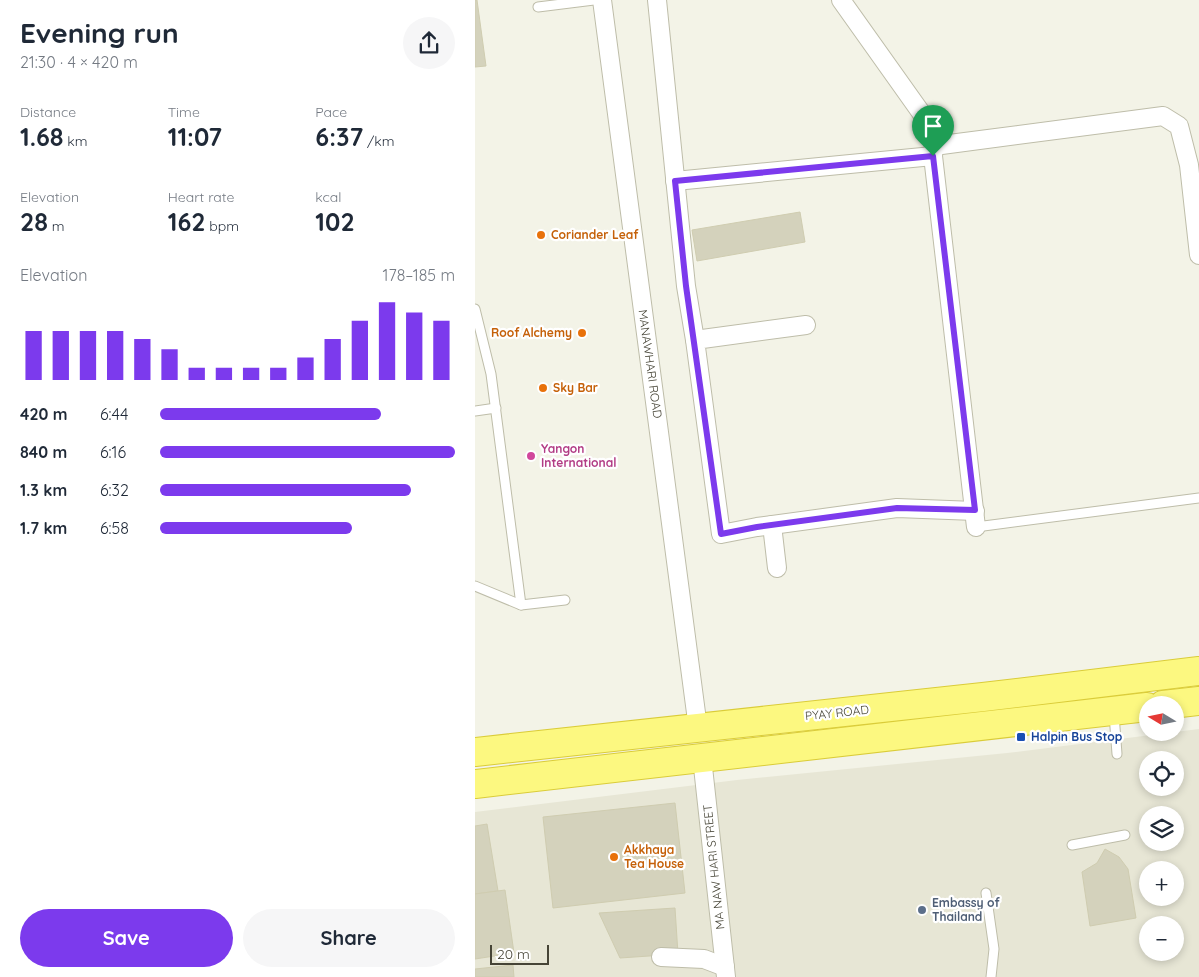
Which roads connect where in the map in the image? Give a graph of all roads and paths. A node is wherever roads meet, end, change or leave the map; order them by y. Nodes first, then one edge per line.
1 (593, 0) edge
2 (602, 0) edge
3 (657, 0) edge
4 (841, 0) edge
5 (538, 7) dead end
6 (933, 151) junction
7 (675, 181) junction
8 (1199, 256) edge
9 (475, 309) edge
10 (806, 325) dead end
11 (695, 340) junction
12 (496, 408) junction
13 (475, 410) edge
14 (1199, 498) edge
15 (975, 519) junction
16 (772, 525) junction
17 (777, 568) dead end
18 (475, 586) edge
19 (565, 600) dead end
20 (521, 605) junction
21 (1199, 671) edge
22 (1199, 701) edge
23 (1184, 703) edge
24 (1139, 708) edge
25 (1114, 711) junction
26 (698, 728) junction
27 (475, 732) edge
28 (514, 747) junction
29 (475, 752) edge
30 (1117, 754) dead end
31 (702, 758) junction
32 (475, 784) edge
33 (1125, 835) dead end
34 (1072, 844) dead end
35 (987, 893) dead end
36 (661, 957) dead end
37 (726, 972) edge
38 (991, 977) edge

1 - 5 lane
2 - 26 street, MANAWHARI ROAD
3 - 7 street
4 - 6 street
6 - 7 street
6 - 8 street
6 - 15 street
7 - 11 street
9 - 12 lane
10 - 11 street
11 - 16 street
12 - 13 lane
12 - 20 lane
14 - 15 lane
15 - 16 street
16 - 17 street
18 - 20 lane
19 - 20 lane
21 - 26 highway, PYAY ROAD
22 - 23 highway
24 - 25 highway
25 - 30 lane
25 - 31 highway
26 - 28 highway, PYAY ROAD
27 - 28 highway
28 - 29 highway, PYAY ROAD
31 - 32 highway
31 - 37 street, MA NAW HARI STREET
33 - 34 lane
35 - 38 lane
36 - 37 street

